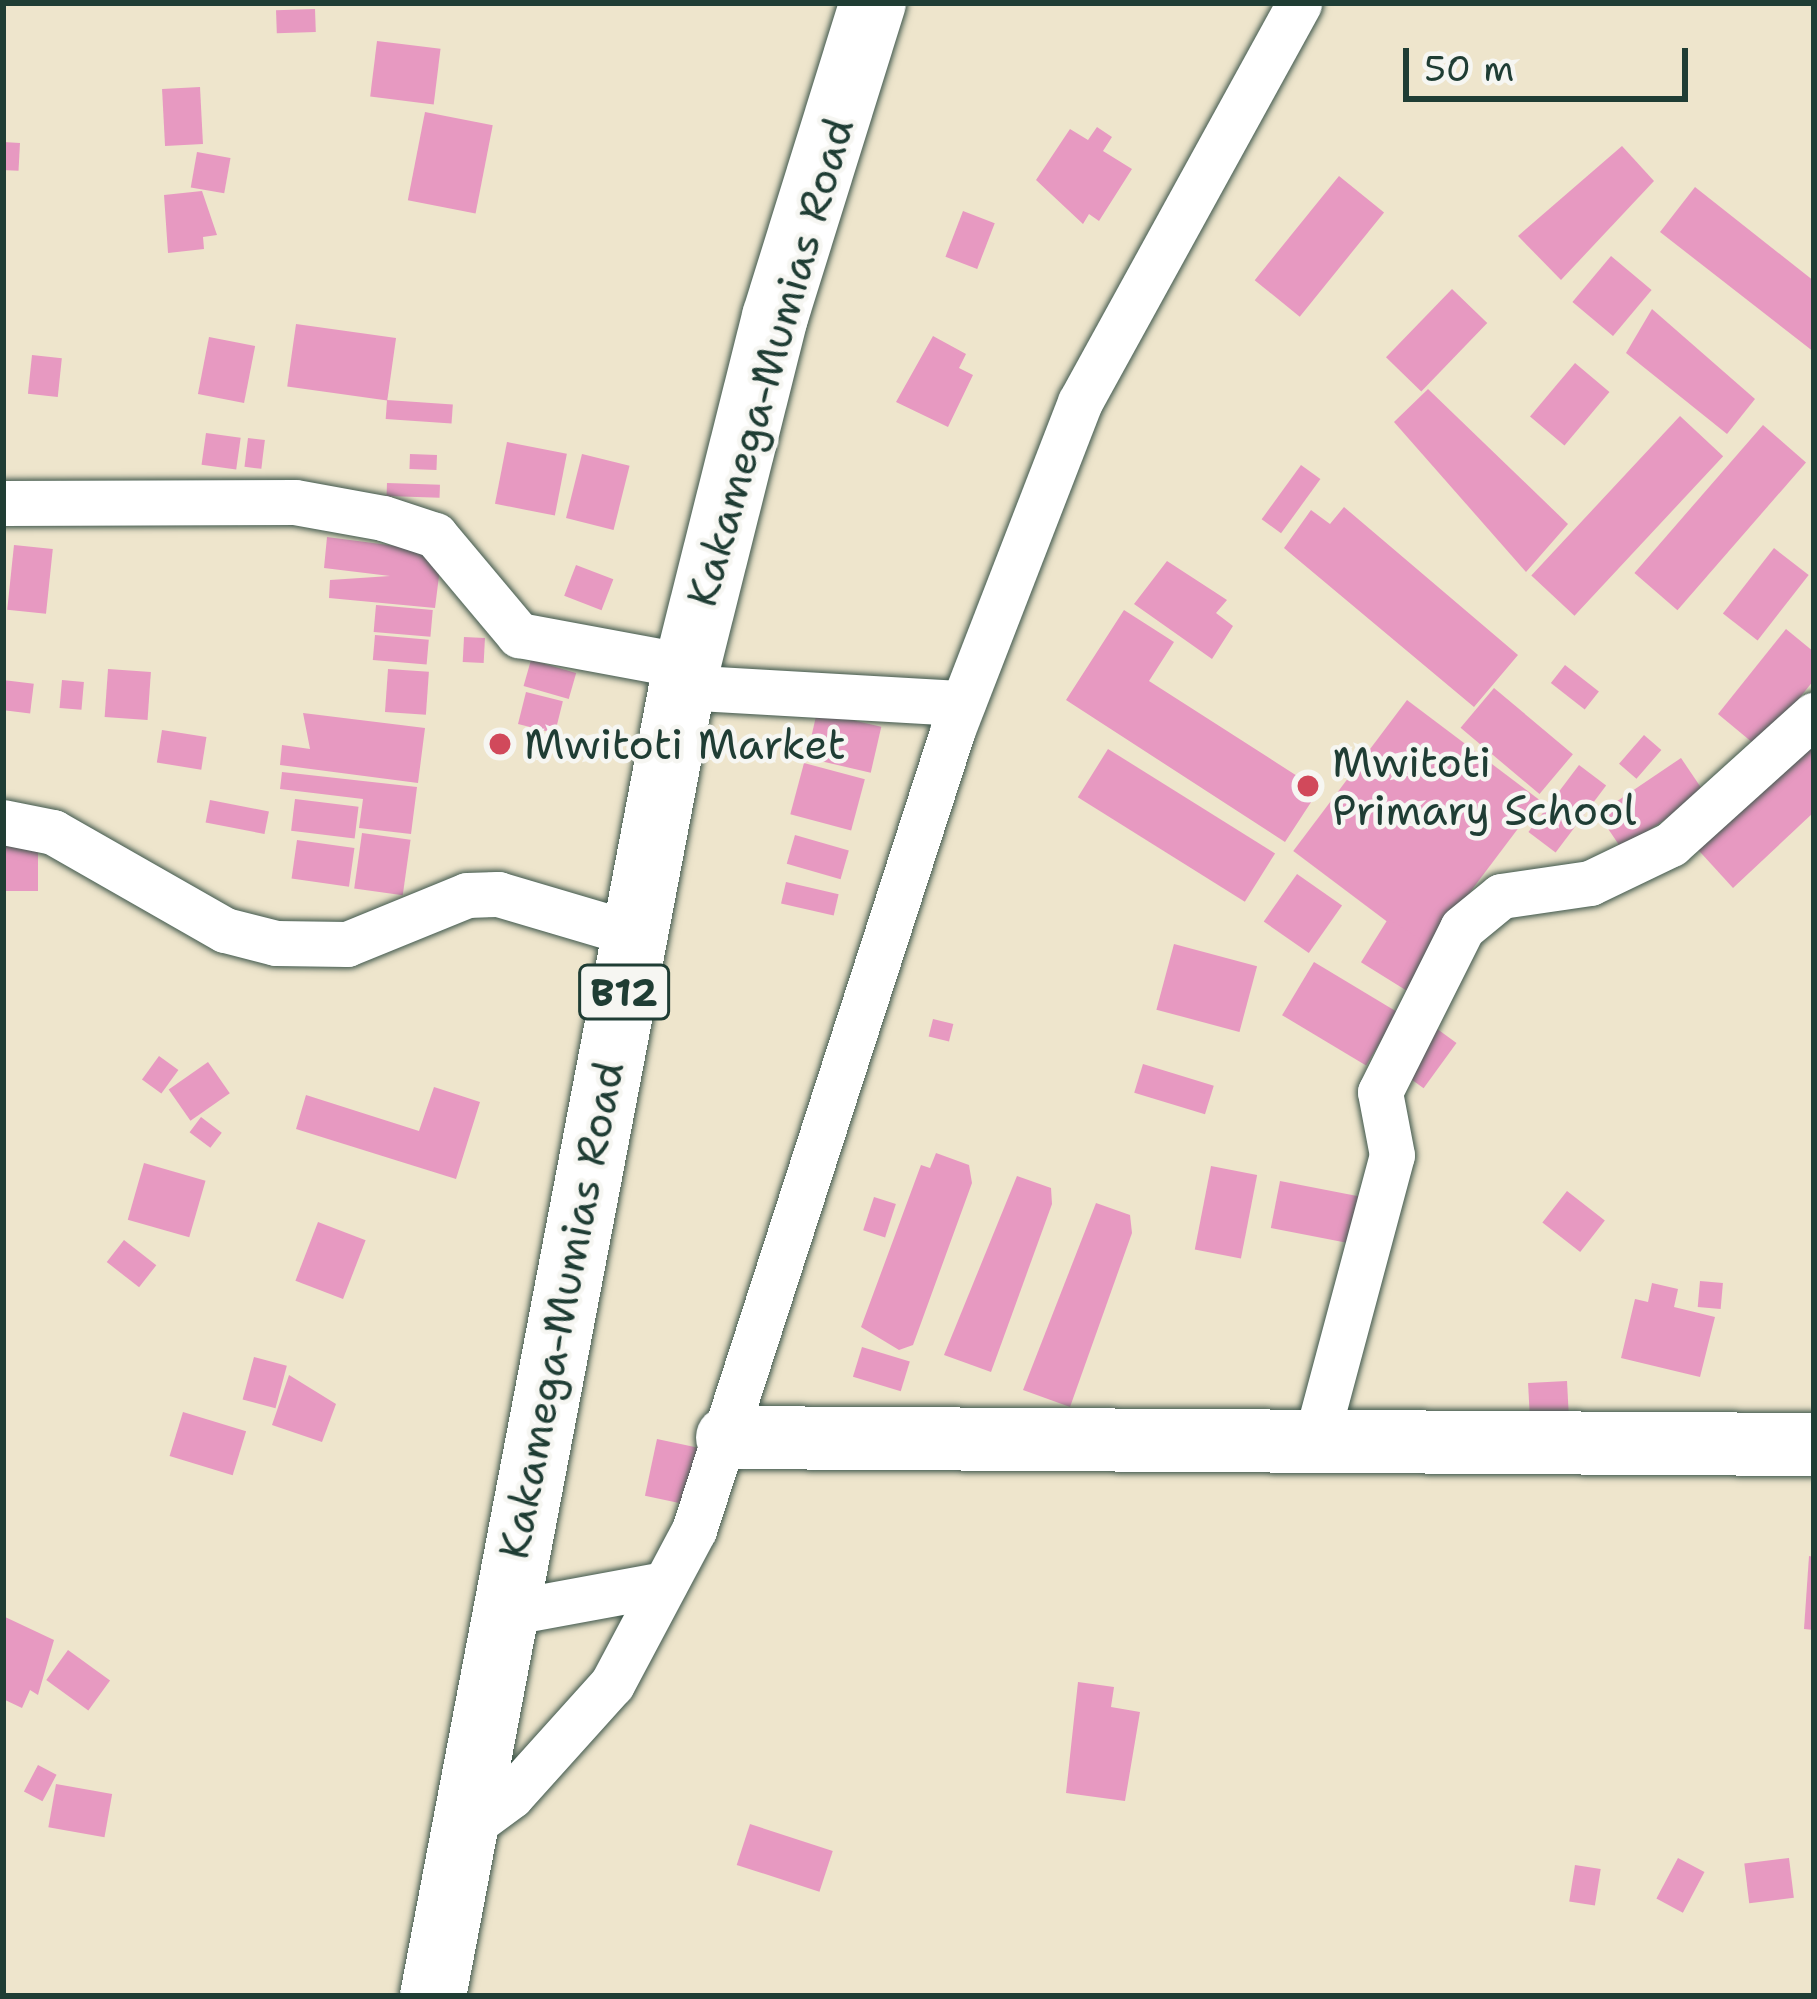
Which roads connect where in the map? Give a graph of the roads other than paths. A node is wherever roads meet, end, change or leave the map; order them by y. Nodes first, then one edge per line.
1 (873, 3) edge
2 (1299, 3) edge
3 (3, 503) edge
4 (684, 676) junction
5 (962, 703) junction
6 (1814, 716) edge
7 (3, 822) edge
8 (633, 934) junction
9 (727, 1437) junction
10 (1814, 1444) edge
11 (1314, 1446) junction
12 (664, 1584) junction
13 (501, 1614) junction
14 (462, 1832) junction
15 (433, 1996) edge

1 - 4 highway, Kakamega-Mumias Road / B12
2 - 5 street
3 - 4 street
4 - 5 street
4 - 8 highway, Kakamega-Mumias Road / B12
5 - 9 street
6 - 11 street
7 - 8 street
8 - 13 highway, Kakamega-Mumias Road / B12
9 - 11 street
9 - 12 street
10 - 11 street
12 - 13 street
12 - 14 street
13 - 14 highway, Kakamega-Mumias Road / B12
14 - 15 highway, Kakamega-Mumias Road / B12

